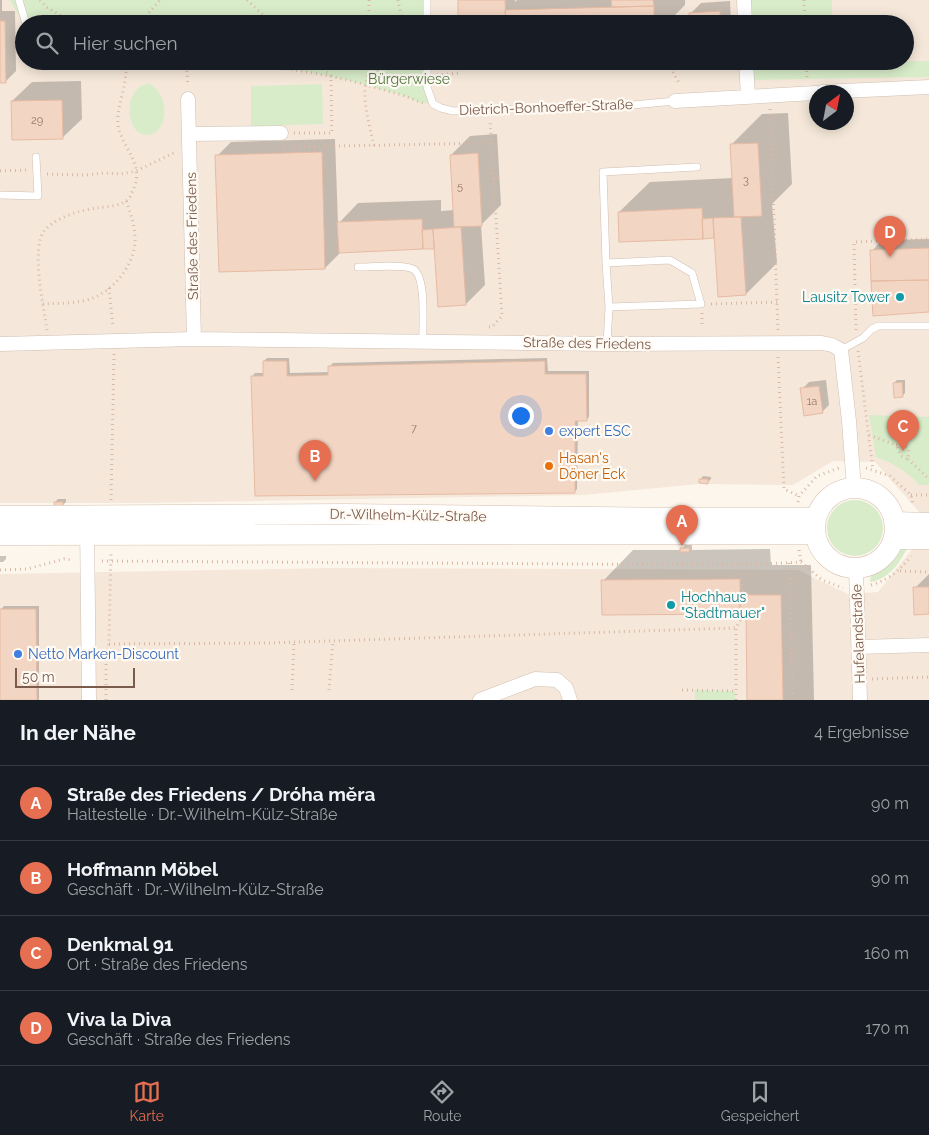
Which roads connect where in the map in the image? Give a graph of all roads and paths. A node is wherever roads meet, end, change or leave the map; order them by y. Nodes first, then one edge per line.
1 (18, 0) edge
2 (40, 0) edge
3 (160, 0) edge
4 (247, 0) edge
5 (368, 0) edge
6 (398, 0) edge
7 (427, 0) edge
8 (602, 0) edge
9 (744, 0) edge
10 (804, 0) edge
11 (611, 1) edge
12 (23, 15) edge
13 (60, 15) edge
14 (147, 15) edge
15 (263, 15) edge
16 (369, 15) edge
17 (401, 15) edge
18 (427, 15) edge
19 (745, 15) edge
20 (805, 15) edge
21 (126, 70) edge
22 (186, 70) edge
23 (293, 70) edge
24 (324, 70) edge
25 (370, 70) edge
26 (379, 70) edge
27 (426, 70) edge
28 (746, 70) edge
29 (807, 70) edge
30 (673, 72) dead end
31 (460, 73) dead end
32 (331, 76) junction
33 (426, 76) junction
34 (807, 78) dead end
35 (679, 83) dead end
36 (366, 85) junction
37 (929, 87) edge
38 (854, 91) edge
39 (809, 94) edge
40 (748, 97) junction
41 (188, 99) joint
42 (770, 100) junction
43 (674, 101) joint
44 (433, 104) junction
45 (490, 110) junction
46 (280, 133) joint
47 (190, 134) junction
48 (491, 143) junction
49 (374, 146) junction
50 (329, 147) dead end
51 (190, 149) junction
52 (36, 157) dead end
53 (697, 168) dead end
54 (0, 171) edge
55 (136, 171) junction
56 (37, 172) junction
57 (502, 176) dead end
58 (493, 177) junction
59 (0, 196) edge
60 (126, 200) junction
61 (606, 262) junction
62 (358, 267) dead end
63 (109, 288) junction
64 (776, 302) junction
65 (44, 304) junction
66 (701, 304) junction
67 (609, 306) junction
68 (929, 326) edge
69 (482, 327) dead end
70 (702, 328) dead end
71 (194, 339) junction
72 (114, 340) junction
73 (423, 341) junction
74 (50, 342) junction
75 (0, 344) edge
76 (607, 344) junction
77 (778, 344) junction
78 (841, 350) junction
79 (869, 435) dead end
80 (896, 445) junction
81 (908, 459) junction
82 (853, 463) junction
83 (929, 479) edge
84 (854, 488) junction
85 (911, 495) junction
86 (929, 495) edge
87 (799, 496) junction
88 (111, 507) dead end
89 (0, 516) edge
90 (87, 525) junction
91 (806, 526) junction
92 (894, 530) junction
93 (922, 531) edge
94 (0, 535) edge
95 (87, 560) junction
96 (110, 562) junction
97 (801, 562) junction
98 (789, 563) junction
99 (741, 565) junction
100 (856, 568) junction
101 (0, 570) edge
102 (900, 571) junction
103 (929, 572) edge
104 (858, 589) junction
105 (742, 595) dead end
106 (743, 615) dead end
107 (736, 628) junction
108 (333, 641) junction
109 (294, 642) junction
110 (109, 644) junction
111 (929, 645) edge
112 (859, 647) junction
113 (929, 677) edge
114 (860, 680) junction
115 (292, 690) dead end
116 (329, 690) dead end
117 (682, 690) dead end
118 (735, 691) junction
119 (89, 700) edge
120 (106, 700) edge
121 (480, 700) edge
122 (570, 700) edge
123 (736, 700) edge
124 (793, 700) edge
125 (860, 700) edge

1 - 12 lane
2 - 13 path
3 - 14 path
4 - 15 path
5 - 16 path
6 - 17 path
7 - 18 lane
8 - 11 path
9 - 19 street
10 - 20 path
21 - 55 path
22 - 41 path
23 - 32 path
24 - 32 path
25 - 36 path
26 - 36 path
27 - 33 lane
28 - 40 street
29 - 34 path
30 - 35 path
31 - 33 path
32 - 36 path
32 - 46 path
33 - 44 lane
36 - 44 path
36 - 49 path
37 - 38 street
39 - 42 street
40 - 42 street
40 - 43 street
41 - 47 street, Straße des Friedens
42 - 64 path
43 - 45 lane, Dietrich-Bonhoeffer-Straße
44 - 45 lane, Dietrich-Bonhoeffer-Straße
45 - 48 path
46 - 47 street
47 - 51 street, Straße des Friedens
48 - 49 path
48 - 58 path
49 - 50 path
51 - 55 path
51 - 71 street, Straße des Friedens
52 - 56 lane
53 - 61 lane
54 - 56 path
55 - 56 path
55 - 60 path
56 - 59 lane
57 - 58 path
58 - 69 path
60 - 63 path
60 - 65 path
61 - 66 lane
61 - 67 lane
62 - 73 lane
63 - 65 path
63 - 72 path
64 - 66 path
64 - 77 path
65 - 74 path
66 - 67 lane
66 - 70 path
67 - 76 lane
68 - 78 lane
71 - 72 street, Straße des Friedens
71 - 73 street, Straße des Friedens
72 - 74 street, Straße des Friedens
72 - 88 path
73 - 76 street, Straße des Friedens
74 - 75 street, Straße des Friedens
76 - 77 street, Straße des Friedens
77 - 78 street, Straße des Friedens
77 - 87 path
78 - 82 street
79 - 80 path
80 - 81 path
80 - 81 path
81 - 83 path
82 - 84 street
82 - 85 path
82 - 87 path
84 - 91 street
84 - 92 street
85 - 86 path
85 - 93 path
87 - 91 path
89 - 90 street, Dr.-Wilhelm-Külz-Straße
90 - 91 street, Dr.-Wilhelm-Külz-Straße
90 - 94 street, Dr.-Wilhelm-Külz-Straße
90 - 95 street
91 - 97 path
91 - 100 street
92 - 93 street
92 - 100 street
93 - 102 path
95 - 96 path
95 - 101 path
95 - 119 street
96 - 99 path
96 - 110 path
97 - 98 path
97 - 104 path
98 - 99 path
98 - 124 path
99 - 105 path
100 - 104 street, Hufelandstraße
102 - 103 path
102 - 104 path
104 - 112 street, Hufelandstraße
106 - 107 path
107 - 108 path
107 - 118 path
108 - 109 path
108 - 116 path
109 - 110 path
109 - 115 path
110 - 120 path
111 - 112 street
112 - 114 street, Hufelandstraße
113 - 114 path
114 - 125 street, Hufelandstraße
117 - 118 path
118 - 123 path
121 - 122 street

